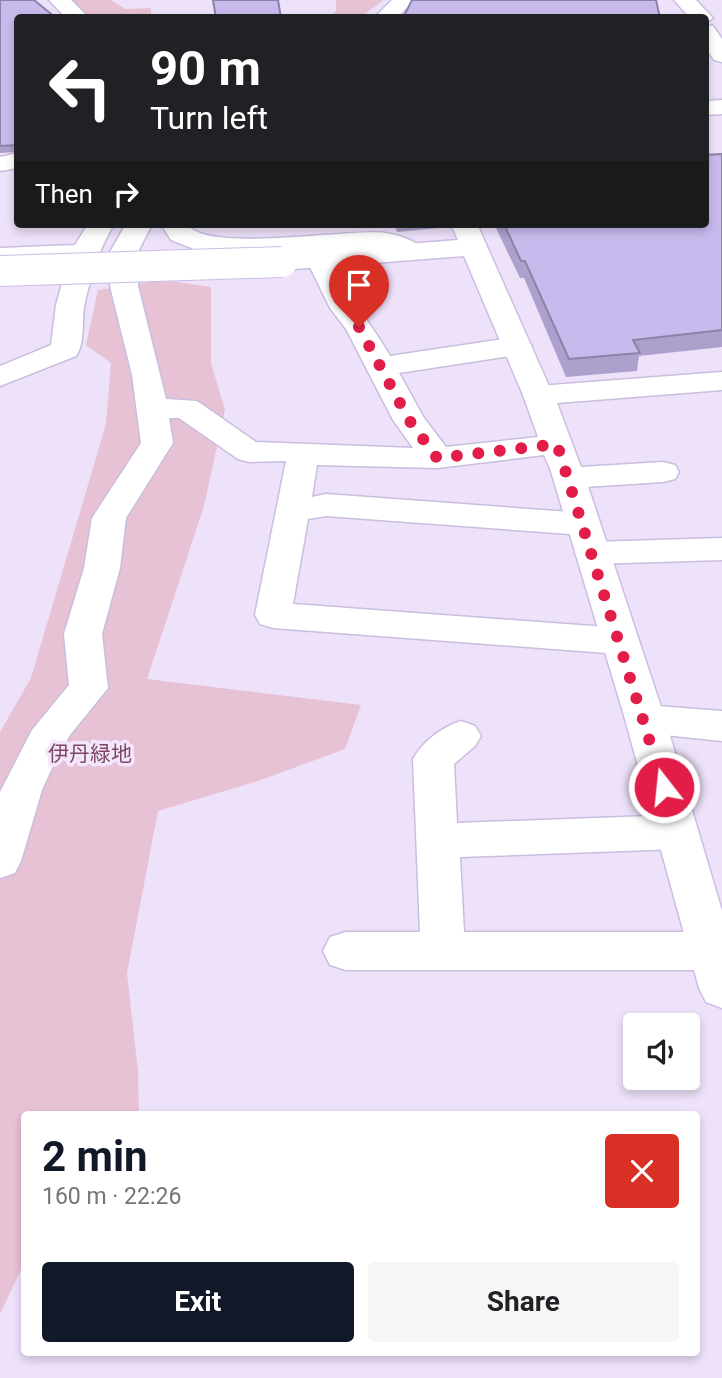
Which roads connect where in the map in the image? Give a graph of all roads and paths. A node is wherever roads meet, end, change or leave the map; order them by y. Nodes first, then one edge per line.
1 (59, 0) edge
2 (404, 0) edge
3 (684, 0) edge
4 (75, 14) edge
5 (388, 14) edge
6 (701, 14) edge
7 (709, 22) edge
8 (722, 54) edge
9 (99, 228) edge
10 (137, 228) edge
11 (176, 228) edge
12 (469, 235) edge
13 (411, 251) junction
14 (83, 253) junction
15 (0, 256) edge
16 (320, 259) junction
17 (0, 271) edge
18 (517, 346) junction
19 (380, 367) junction
20 (0, 377) edge
21 (722, 381) edge
22 (538, 395) junction
23 (151, 409) junction
24 (303, 456) junction
25 (437, 458) junction
26 (564, 463) junction
27 (663, 471) dead end
28 (293, 510) junction
29 (588, 538) junction
30 (722, 549) edge
31 (620, 641) junction
32 (645, 719) junction
33 (722, 726) edge
34 (461, 736) dead end
35 (677, 832) junction
36 (438, 841) junction
37 (0, 862) edge
38 (443, 950) junction
39 (346, 951) dead end
40 (717, 970) edge

1 - 4 street
2 - 5 street
3 - 6 street
7 - 8 street
9 - 14 street
10 - 23 street
11 - 13 street
12 - 13 street
12 - 18 street
13 - 16 street
14 - 15 street
14 - 20 street
16 - 17 street, bridge
16 - 19 street
18 - 19 street
18 - 22 street
19 - 25 street
21 - 22 street
22 - 26 street
23 - 24 street
23 - 37 street
24 - 25 street
24 - 28 street
25 - 26 street
26 - 27 street
26 - 29 street
28 - 29 street
28 - 31 street
29 - 30 street
29 - 31 street
31 - 32 street
32 - 33 street
32 - 35 street
34 - 36 street
35 - 36 street
35 - 40 street
36 - 38 street
38 - 39 street
38 - 40 street

